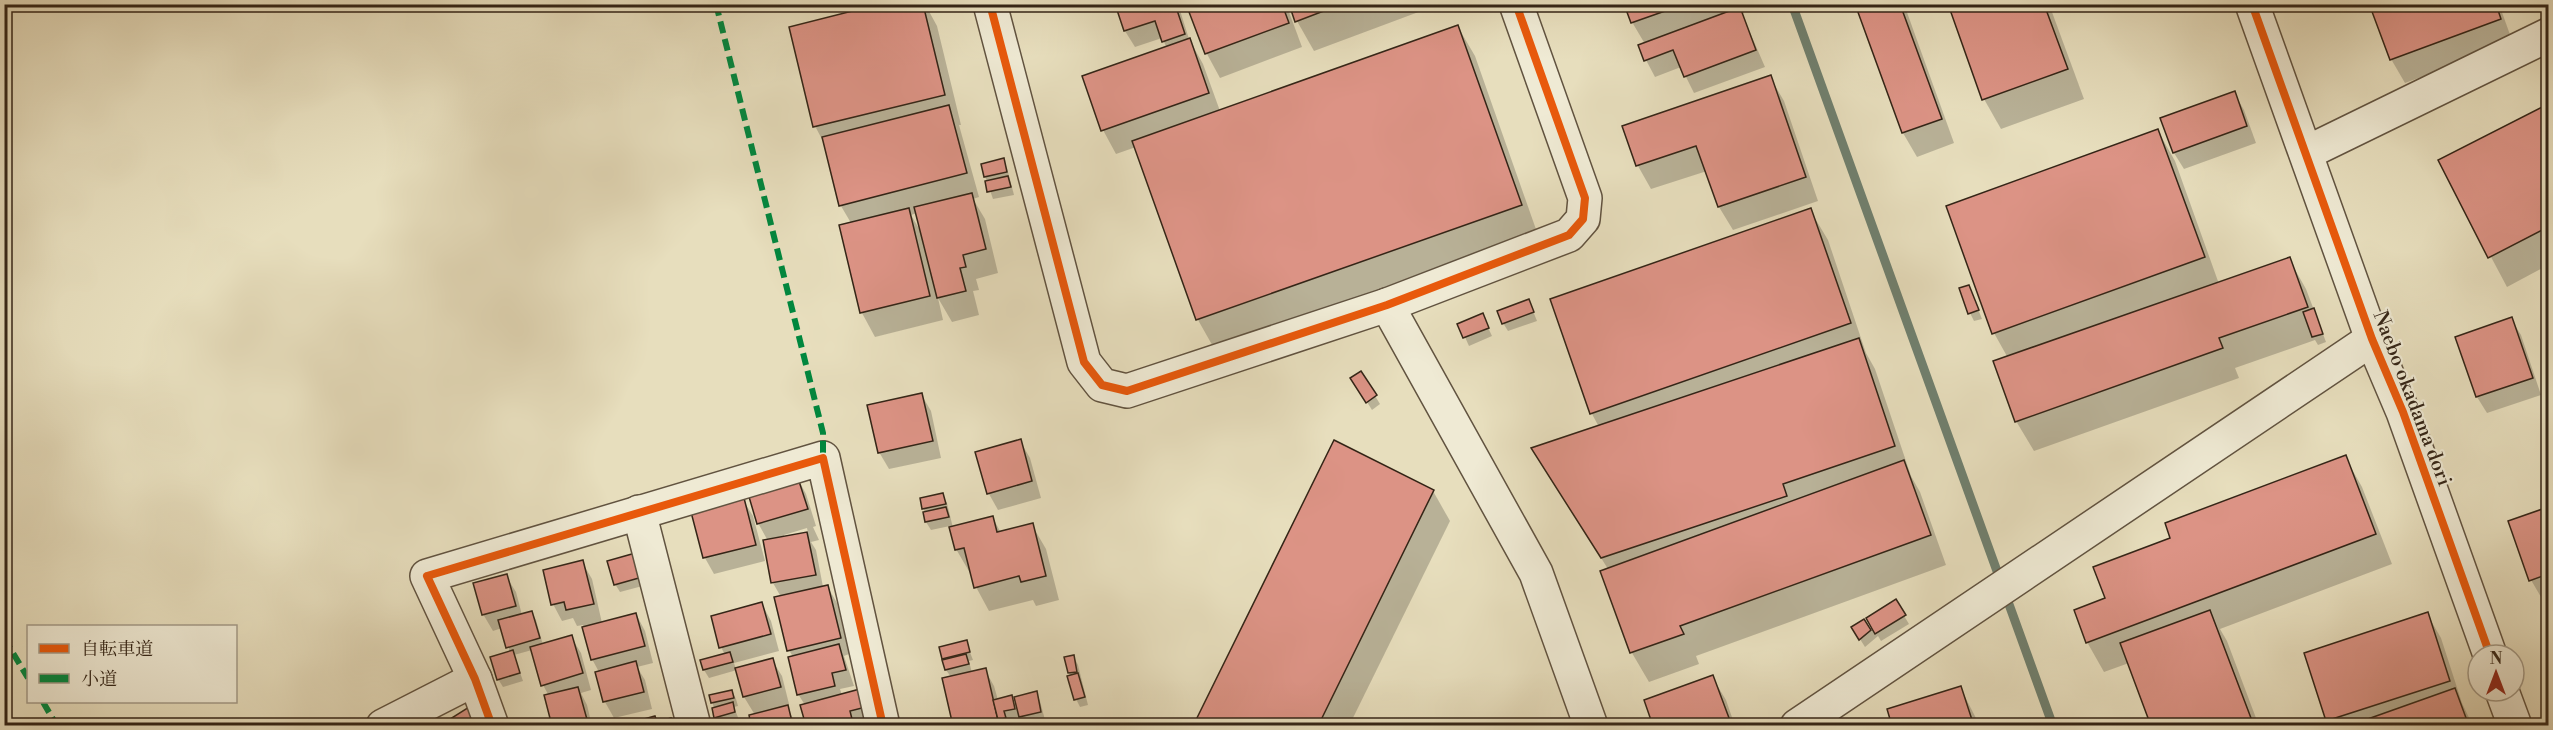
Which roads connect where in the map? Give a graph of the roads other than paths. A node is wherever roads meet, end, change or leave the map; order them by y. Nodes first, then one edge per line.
1 (990, 4) edge
2 (1516, 4) edge
3 (2252, 4) edge
4 (2542, 39) edge
5 (2306, 153) junction
6 (1387, 305) junction
7 (2372, 339) junction
8 (639, 512) junction
9 (2486, 643) edge
10 (475, 679) junction
11 (2506, 703) edge
12 (383, 726) edge
13 (492, 726) edge
14 (694, 726) edge
15 (883, 726) edge
16 (1591, 726) edge
17 (1797, 726) edge
18 (2515, 726) edge

1 - 6 street
2 - 6 street
3 - 5 street, Naebo okadama dori
4 - 5 street
5 - 7 street, Naebo okadama dori
6 - 16 street
7 - 9 street, Naebo okadama dori
7 - 17 street
8 - 10 street
8 - 14 street
8 - 15 street
10 - 12 street
10 - 13 street
11 - 18 street

